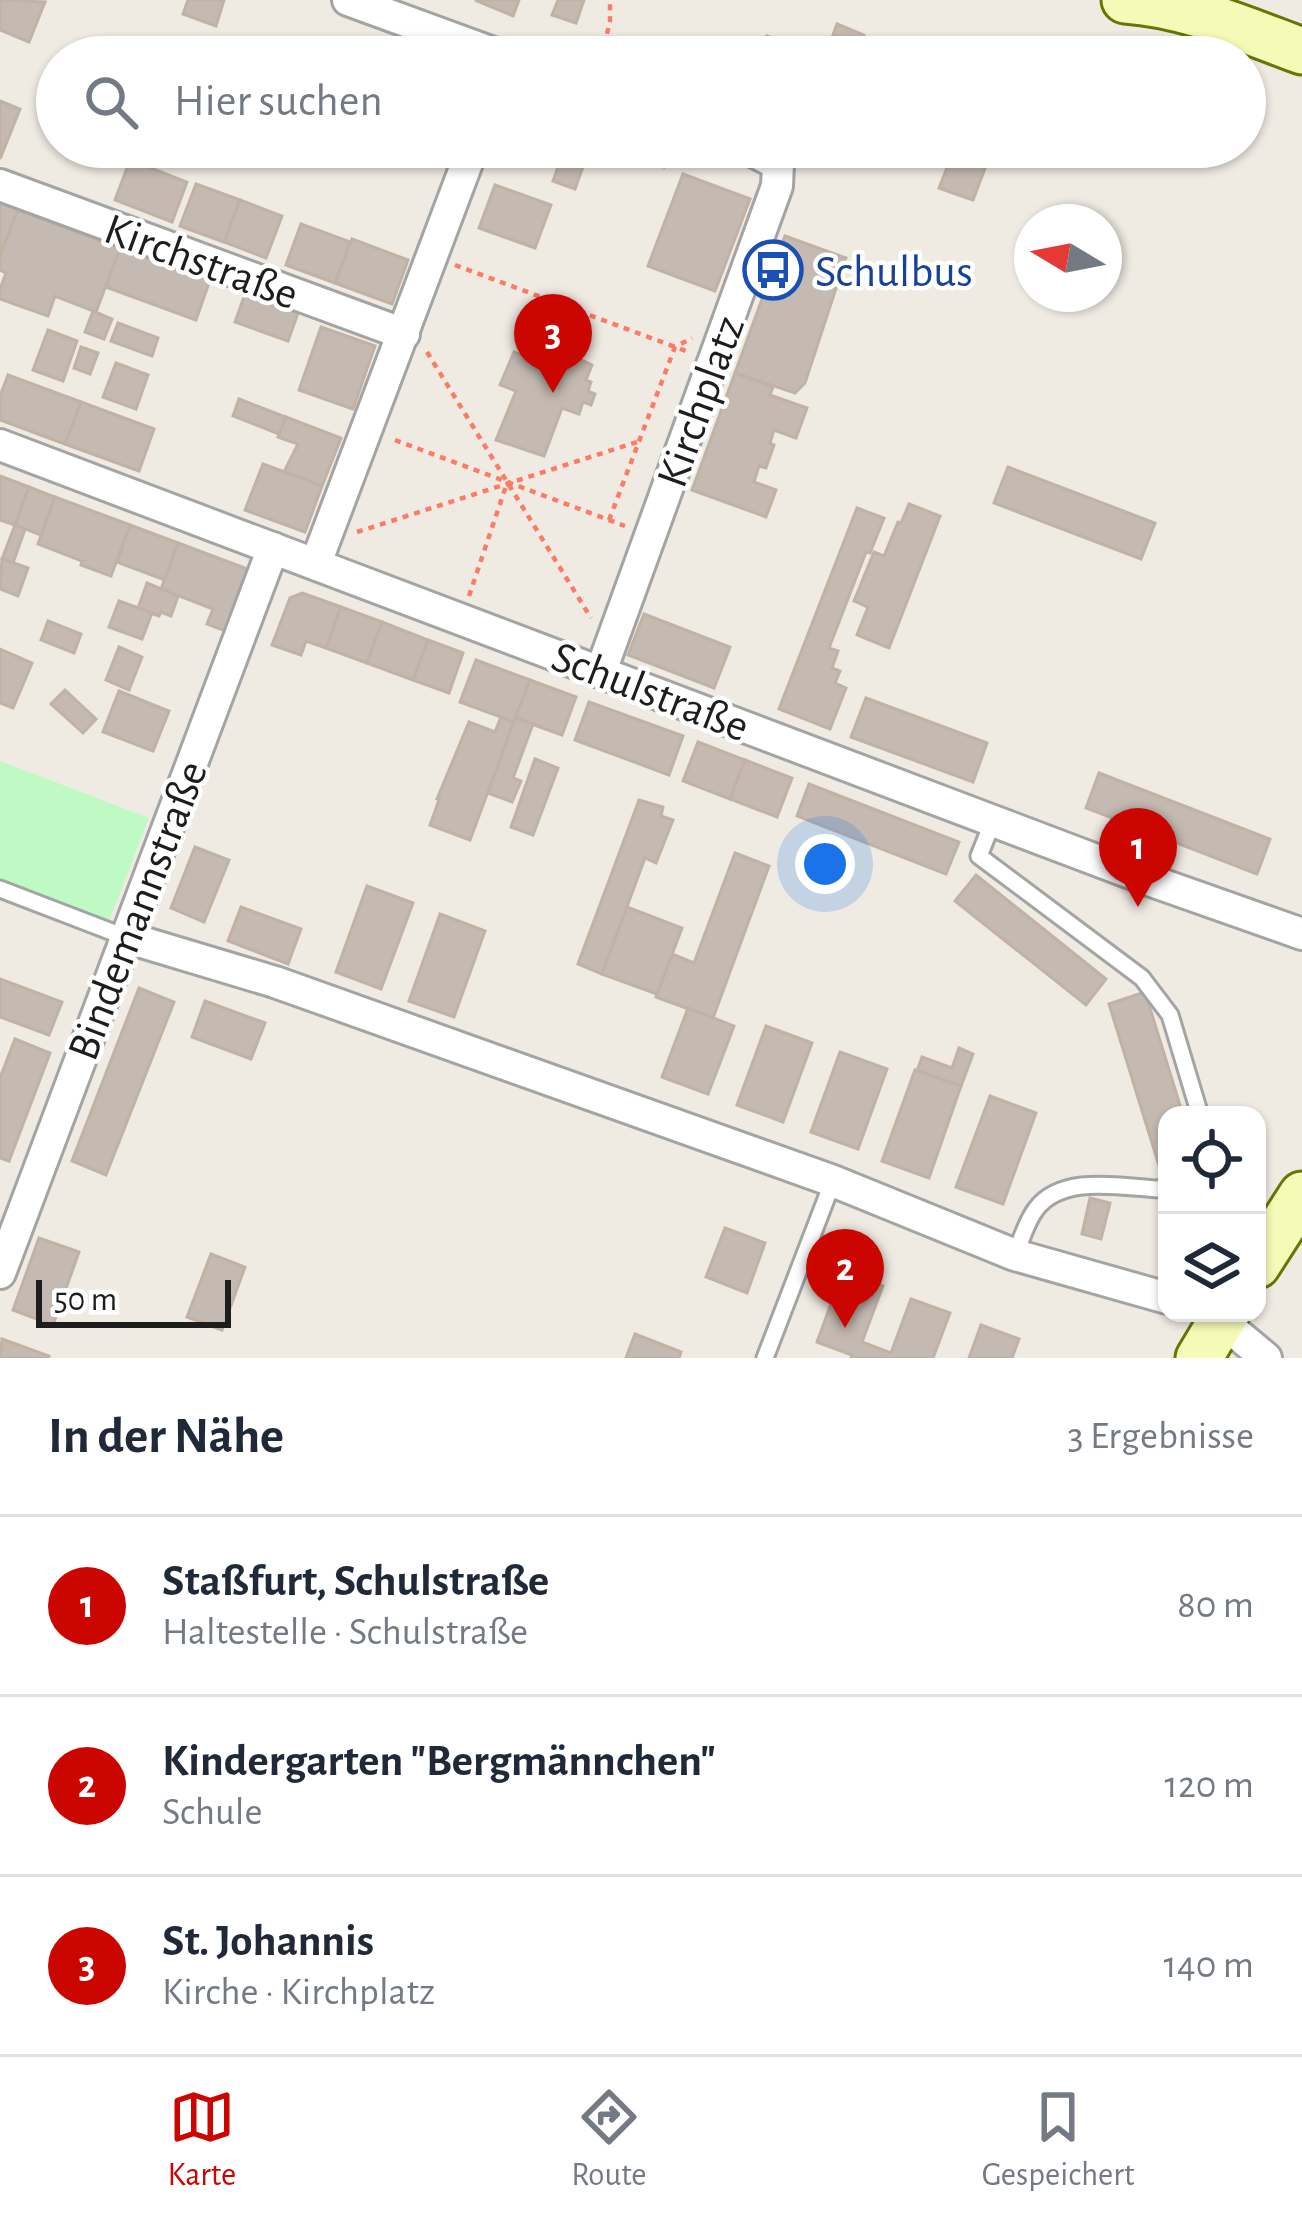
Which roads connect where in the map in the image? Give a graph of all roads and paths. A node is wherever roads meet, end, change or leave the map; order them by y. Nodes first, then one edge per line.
1 (348, 0) edge
2 (610, 0) edge
3 (1125, 0) edge
4 (447, 36) edge
5 (606, 36) edge
6 (1260, 36) edge
7 (1266, 38) edge
8 (1302, 51) edge
9 (465, 168) edge
10 (778, 168) edge
11 (0, 185) edge
12 (432, 257) junction
13 (404, 334) junction
14 (675, 347) junction
15 (713, 361) junction
16 (384, 436) dead end
17 (639, 442) junction
18 (0, 445) edge
19 (507, 483) junction
20 (608, 520) junction
21 (328, 530) junction
22 (650, 536) junction
23 (273, 548) junction
24 (316, 563) junction
25 (460, 618) junction
26 (614, 635) junction
27 (601, 671) junction
28 (993, 821) junction
29 (0, 889) edge
30 (1302, 934) edge
31 (125, 937) junction
32 (1197, 1106) edge
33 (832, 1181) junction
34 (1158, 1189) edge
35 (1302, 1195) edge
36 (1266, 1251) edge
37 (1015, 1255) junction
38 (0, 1273) edge
39 (1158, 1295) edge
40 (1215, 1326) edge
41 (765, 1358) edge
42 (1266, 1358) edge

1 - 4 street
2 - 5 path
3 - 6 main road
7 - 8 main road
9 - 12 street
10 - 15 street, Kirchplatz
11 - 13 street, Kirchstraße
12 - 13 street
12 - 14 path
13 - 19 path
13 - 21 street
14 - 15 path
14 - 17 path
15 - 22 street, Kirchplatz
16 - 19 path
17 - 19 path
17 - 20 path
18 - 23 street, Schulstraße
19 - 20 path
19 - 21 path
19 - 25 path
19 - 26 path
20 - 22 path
21 - 24 street
22 - 26 street, Kirchplatz
23 - 24 street, Schulstraße
23 - 31 street, Bindemannstraße
24 - 25 street, Schulstraße
25 - 27 street, Schulstraße
26 - 27 street, Kirchplatz
27 - 28 street, Schulstraße
28 - 30 street, Schulstraße
28 - 32 lane
29 - 31 lane
31 - 33 street
31 - 38 street, Bindemannstraße
33 - 37 street
33 - 41 lane
34 - 37 lane
35 - 36 main road
37 - 39 street
40 - 42 street

